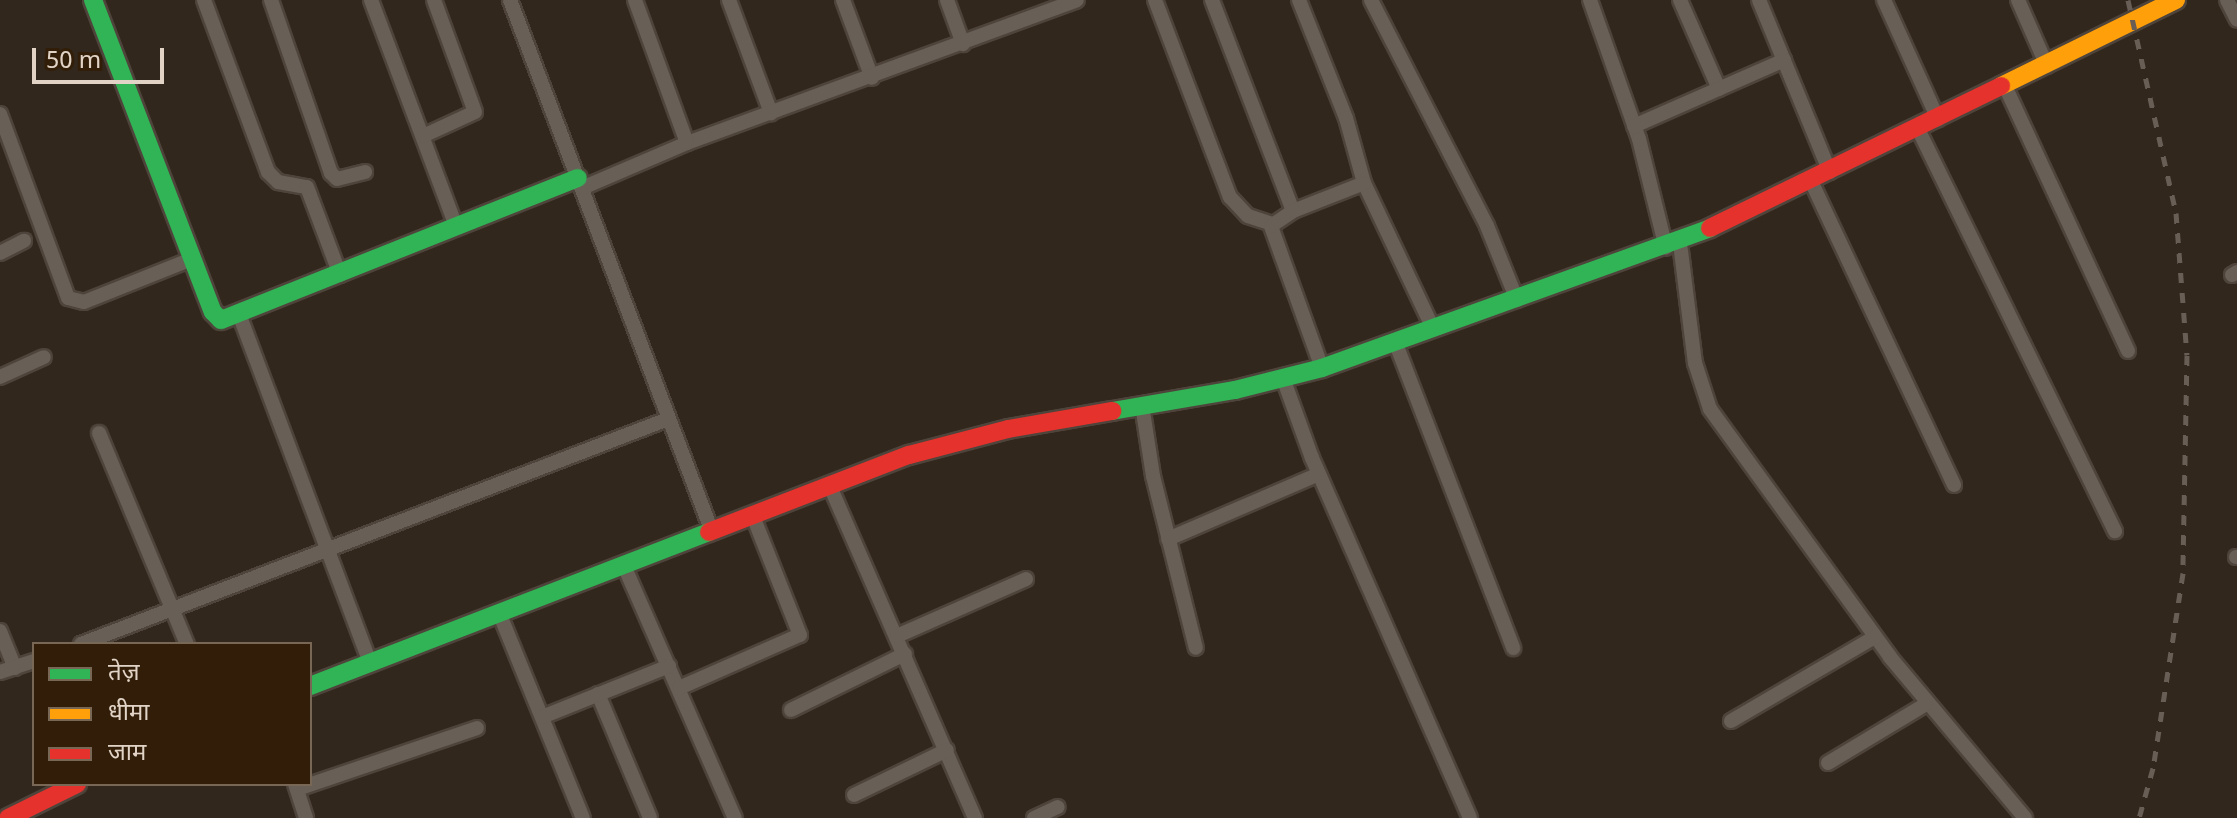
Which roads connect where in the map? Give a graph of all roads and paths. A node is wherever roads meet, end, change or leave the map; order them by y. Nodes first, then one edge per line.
1 (93, 0) edge
2 (204, 0) edge
3 (271, 0) edge
4 (371, 0) edge
5 (434, 0) edge
6 (510, 0) edge
7 (635, 0) edge
8 (729, 0) edge
9 (843, 0) edge
10 (947, 0) edge
11 (1077, 0) edge
12 (1155, 0) edge
13 (1212, 0) edge
14 (1299, 0) edge
15 (1371, 0) edge
16 (1590, 0) edge
17 (1680, 0) edge
18 (1759, 0) edge
19 (1884, 0) edge
20 (2018, 0) edge
21 (2176, 0) edge
22 (2227, 0) edge
23 (1055, 4) edge
24 (2237, 20) edge
25 (963, 44) junction
26 (1784, 60) junction
27 (2047, 66) junction
28 (872, 78) junction
29 (2005, 86) junction
30 (1719, 89) junction
31 (771, 113) junction
32 (0, 114) edge
33 (1938, 119) junction
34 (1634, 126) junction
35 (1918, 129) junction
36 (423, 136) junction
37 (687, 143) junction
38 (365, 172) dead end
39 (1830, 172) junction
40 (1811, 181) junction
41 (580, 183) junction
42 (1364, 183) junction
43 (1293, 211) junction
44 (1273, 224) junction
45 (456, 226) junction
46 (24, 241) dead end
47 (1673, 245) junction
48 (0, 253) edge
49 (192, 259) junction
50 (340, 275) junction
51 (1517, 300) junction
52 (239, 314) junction
53 (1433, 328) junction
54 (1396, 344) junction
55 (2128, 351) dead end
56 (44, 357) dead end
57 (1322, 368) junction
58 (0, 377) edge
59 (1283, 378) junction
60 (1142, 405) junction
61 (668, 419) junction
62 (99, 433) dead end
63 (1319, 474) junction
64 (829, 484) junction
65 (1954, 485) dead end
66 (752, 514) junction
67 (711, 529) junction
68 (2115, 531) dead end
69 (1168, 539) junction
70 (327, 548) junction
71 (625, 568) junction
72 (1026, 579) dead end
73 (173, 609) junction
74 (500, 615) junction
75 (0, 631) edge
76 (897, 636) junction
77 (1875, 637) junction
78 (86, 642) edge
79 (186, 642) edge
80 (1196, 648) dead end
81 (1513, 648) dead end
82 (905, 654) junction
83 (32, 662) edge
84 (370, 663) junction
85 (669, 666) junction
86 (7, 670) edge
87 (312, 685) edge
88 (679, 688) junction
89 (598, 694) junction
90 (1926, 704) junction
91 (791, 710) dead end
92 (542, 717) junction
93 (1731, 721) dead end
94 (477, 728) dead end
95 (947, 750) junction
96 (1828, 763) dead end
97 (312, 781) edge
98 (73, 786) edge
99 (296, 786) edge
100 (854, 795) dead end
101 (1058, 807) dead end
102 (0, 810) edge
103 (6, 818) edge
104 (306, 818) edge
105 (583, 818) edge
106 (650, 818) edge
107 (735, 818) edge
108 (975, 818) edge
109 (1034, 818) edge
110 (1470, 818) edge
111 (2025, 818) edge

1 - 49 main road
2 - 50 street
3 - 38 street
4 - 36 street
5 - 36 street
6 - 41 street
7 - 37 street
8 - 31 street
9 - 28 street
10 - 25 street
11 - 23 street
12 - 44 street
13 - 43 street
14 - 42 street
15 - 51 street
16 - 34 street
17 - 30 street
18 - 26 street
19 - 33 street
20 - 27 street
21 - 27 main road
22 - 24 street
23 - 25 street
25 - 28 street
26 - 30 street
26 - 39 street
27 - 29 main road
28 - 31 street
29 - 33 main road
29 - 55 street
30 - 34 street
31 - 37 street
32 - 49 street
33 - 35 main road
34 - 47 street
35 - 39 main road
35 - 68 street
36 - 45 street
37 - 41 street
39 - 40 main road
40 - 47 main road
40 - 65 street
41 - 45 main road
41 - 61 street
42 - 43 street
42 - 53 street
43 - 44 street
44 - 57 street
45 - 50 main road
46 - 48 street
47 - 51 main road
47 - 77 street
49 - 52 main road
50 - 52 main road
51 - 53 main road
52 - 70 street
53 - 54 main road
54 - 57 main road
54 - 81 street
56 - 58 street
57 - 59 main road
59 - 60 main road
59 - 63 street
60 - 64 main road
60 - 69 street
61 - 67 street
61 - 70 street
62 - 73 street
63 - 69 street
63 - 110 street
64 - 66 main road
64 - 76 street
66 - 67 main road
66 - 88 street
67 - 71 main road
69 - 80 street
70 - 73 street
70 - 84 street
71 - 74 main road
71 - 85 street
72 - 76 street
73 - 78 street
73 - 79 street
74 - 84 main road
74 - 92 street
75 - 86 street
76 - 82 street
77 - 90 street
77 - 93 street
82 - 91 street
82 - 95 street
83 - 86 street
84 - 87 main road
85 - 88 street
85 - 89 street
88 - 107 street
89 - 92 street
89 - 106 street
90 - 96 street
90 - 111 street
92 - 105 street
94 - 97 street
95 - 100 street
95 - 108 street
98 - 103 main road
99 - 104 street
101 - 109 street
102 - 103 street

